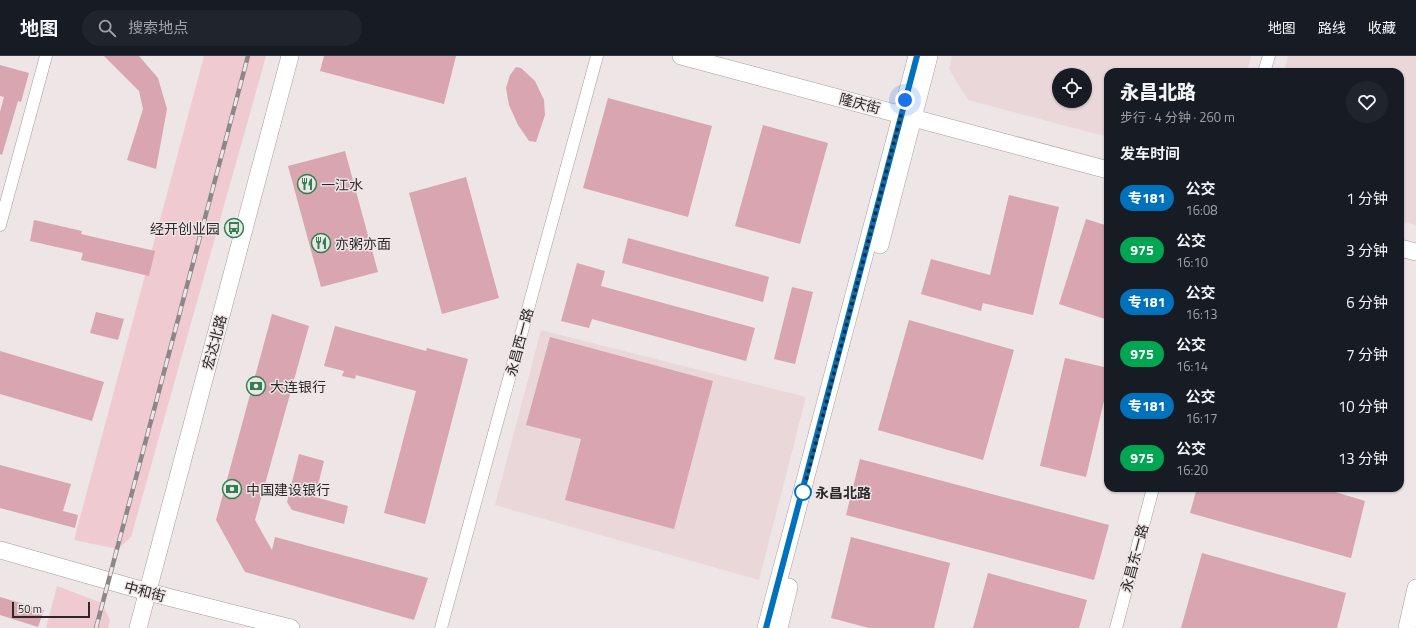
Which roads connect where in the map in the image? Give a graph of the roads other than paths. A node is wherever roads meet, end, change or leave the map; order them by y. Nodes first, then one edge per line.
1 (46, 56) edge
2 (290, 56) edge
3 (597, 56) edge
4 (681, 56) edge
5 (917, 56) edge
6 (930, 56) edge
7 (1268, 56) edge
8 (1265, 68) edge
9 (907, 116) junction
10 (1104, 169) edge
11 (0, 225) edge
12 (1404, 249) edge
13 (1416, 252) edge
14 (1152, 492) edge
15 (0, 550) edge
16 (1416, 588) edge
17 (148, 592) junction
18 (138, 628) edge
19 (291, 628) edge
20 (441, 628) edge
21 (766, 628) edge
22 (779, 628) edge
23 (1116, 628) edge
24 (1407, 628) edge

1 - 11 street
2 - 17 street, 宏达北路
3 - 20 street, 永昌西一路
4 - 9 street, 隆庆街
5 - 9 street
6 - 9 street
7 - 8 street
9 - 10 street, 隆庆街
9 - 21 street
9 - 22 street
12 - 13 street
14 - 23 street, 永昌东一路
15 - 17 street, 中和街
16 - 24 street
17 - 18 street, 宏达北路
17 - 19 street, 中和街

